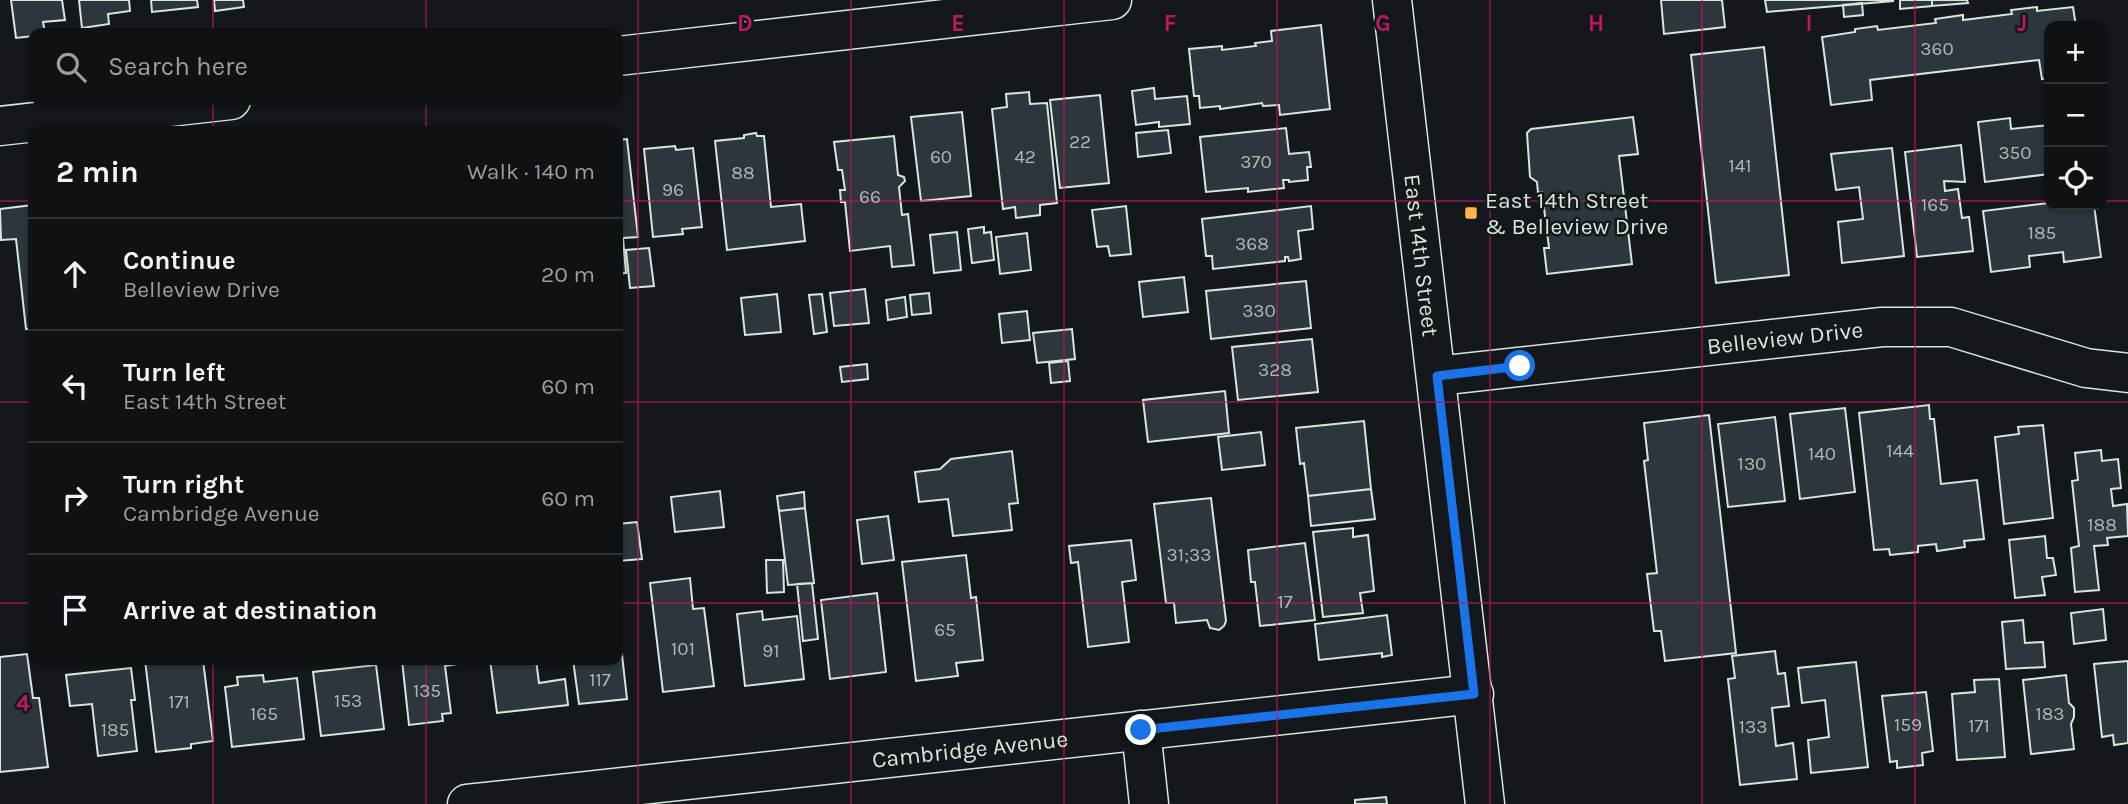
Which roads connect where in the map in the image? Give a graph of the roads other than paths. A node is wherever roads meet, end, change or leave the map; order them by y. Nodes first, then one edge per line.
1 (1112, 0) edge
2 (1392, 0) edge
3 (623, 55) edge
4 (187, 105) edge
5 (0, 126) edge
6 (2128, 373) edge
7 (1437, 376) junction
8 (1474, 694) junction
9 (1141, 730) junction
10 (467, 804) edge
11 (1149, 804) edge
12 (1485, 804) edge

1 - 3 street
2 - 7 street, East 14th Street
4 - 5 street
6 - 7 street, Belleview Drive
7 - 8 street, East 14th Street
8 - 9 street, Cambridge Avenue
8 - 12 street, East 14th Street
9 - 10 street, Cambridge Avenue
9 - 11 street

